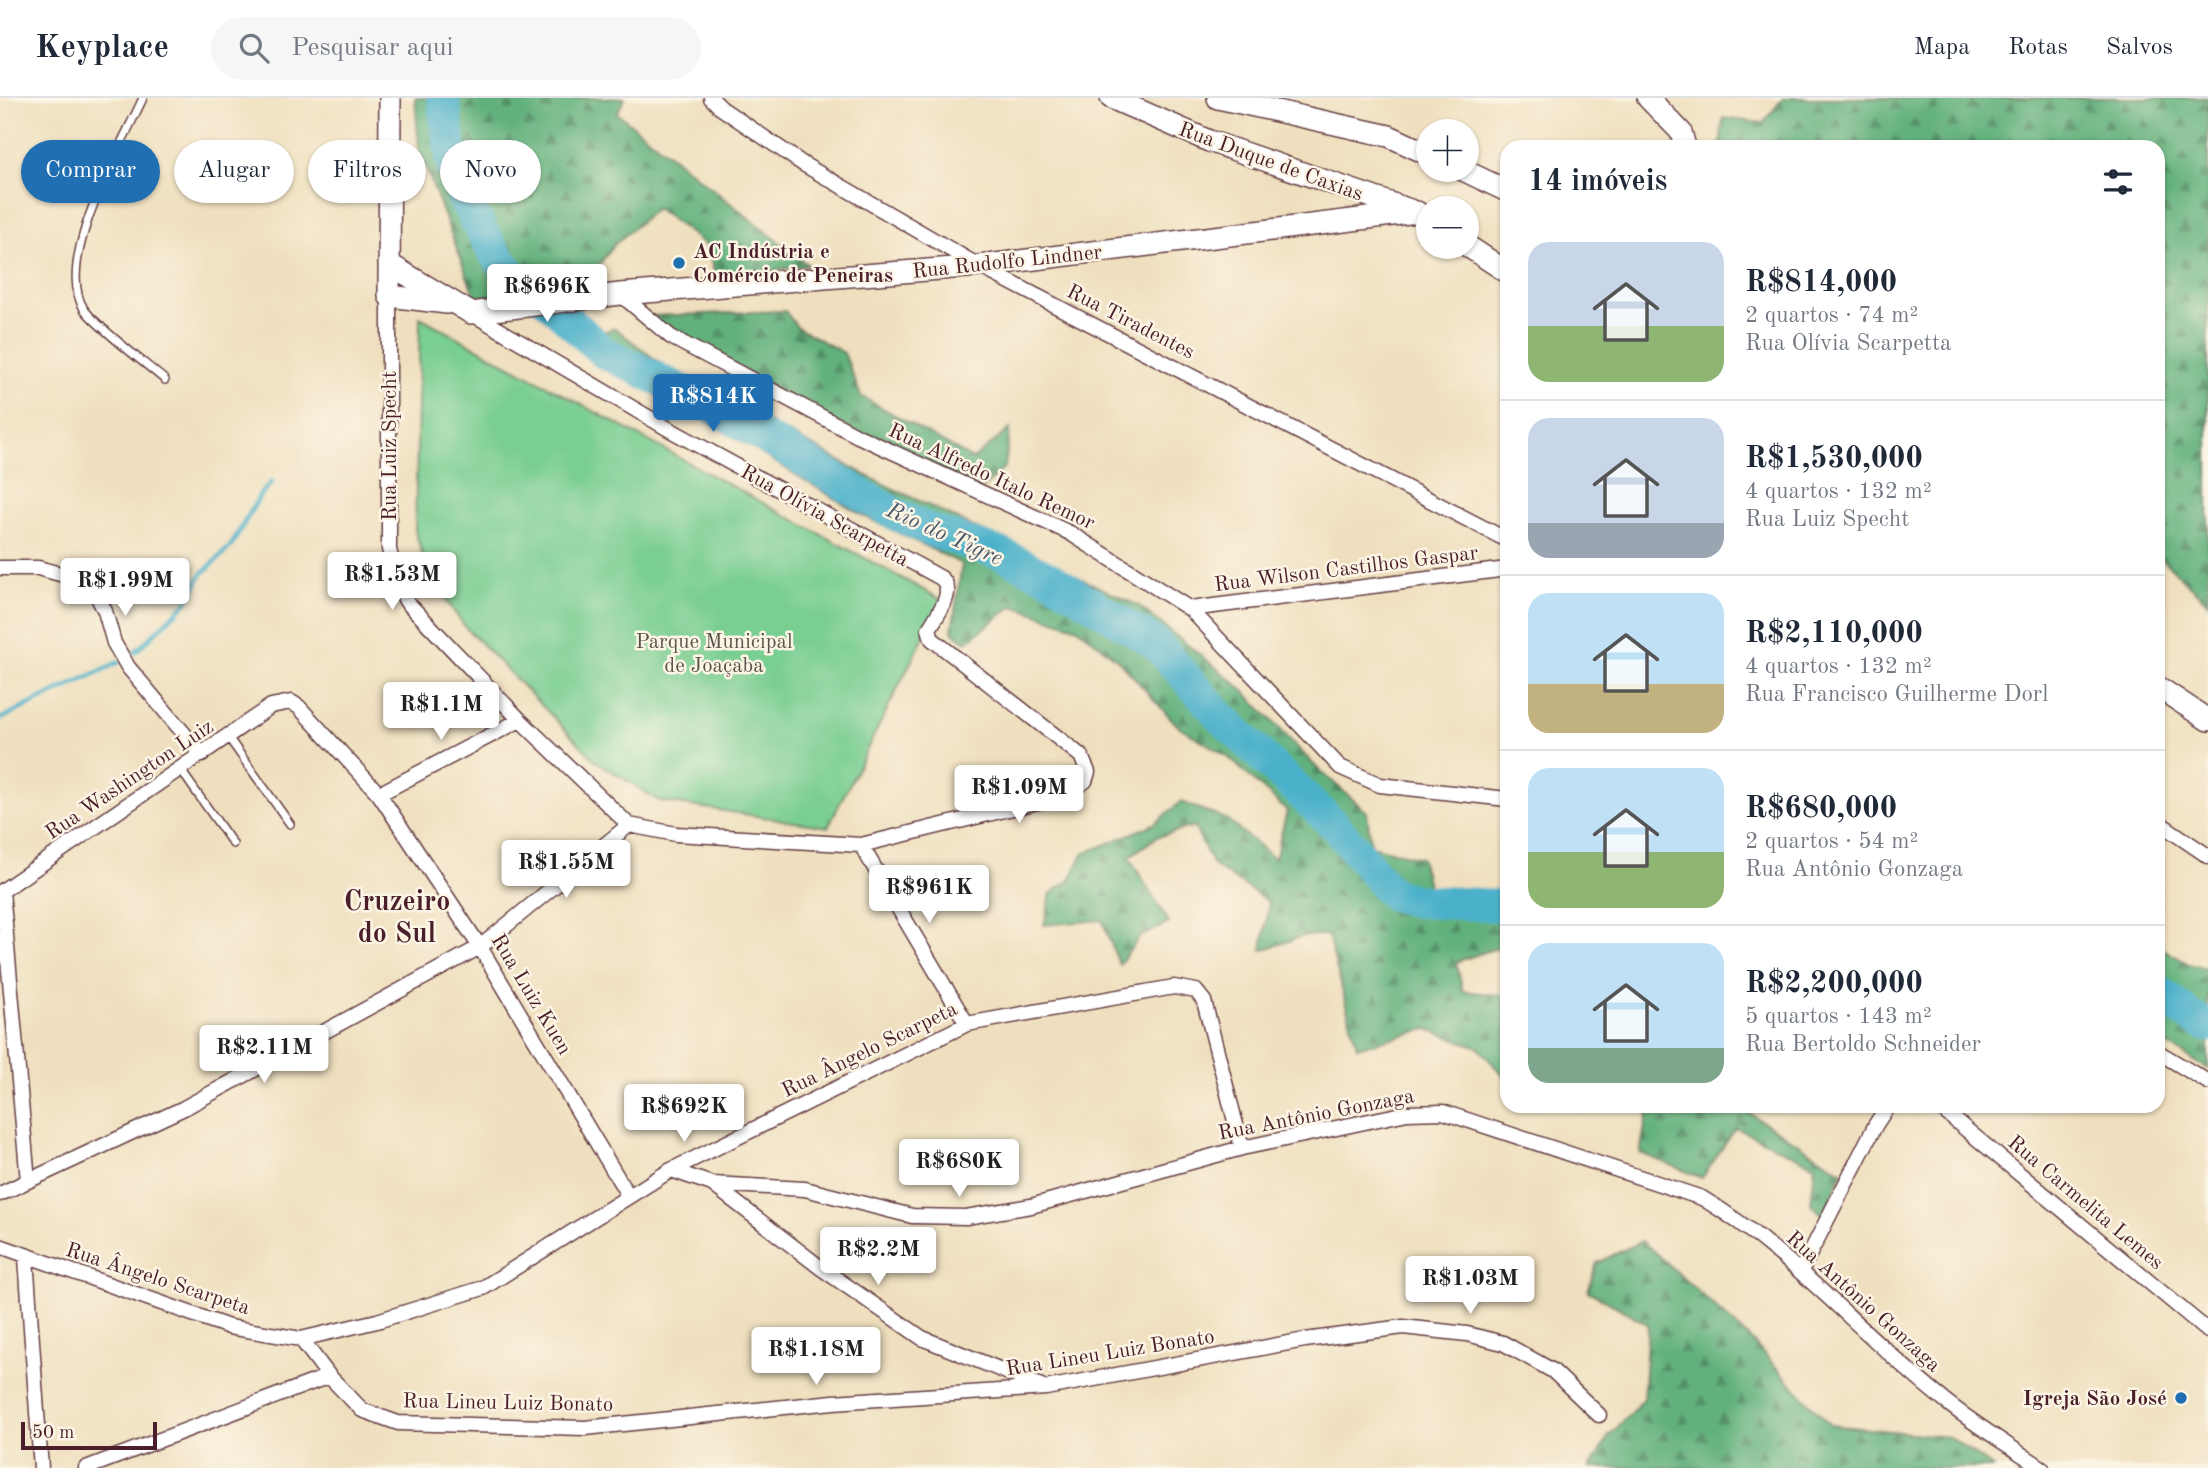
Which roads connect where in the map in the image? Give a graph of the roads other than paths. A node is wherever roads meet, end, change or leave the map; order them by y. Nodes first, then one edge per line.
1 (143, 98) edge
2 (390, 98) edge
3 (711, 98) edge
4 (1218, 98) edge
5 (1648, 98) edge
6 (1113, 99) edge
7 (1683, 140) edge
8 (1416, 148) edge
9 (1479, 177) edge
10 (1500, 188) edge
11 (1416, 214) edge
12 (1416, 217) edge
13 (1479, 254) edge
14 (389, 264) junction
15 (979, 266) junction
16 (1500, 267) edge
17 (620, 294) junction
18 (389, 296) junction
19 (463, 308) junction
20 (165, 380) dead end
21 (1500, 536) edge
22 (0, 568) edge
23 (1500, 570) edge
24 (1190, 609) junction
25 (2165, 692) edge
26 (280, 702) joint
27 (520, 720) junction
28 (2208, 720) edge
29 (228, 737) junction
30 (202, 755) junction
31 (180, 769) junction
32 (379, 794) junction
33 (1500, 798) edge
34 (290, 824) dead end
35 (629, 825) junction
36 (2165, 827) edge
37 (233, 844) dead end
38 (861, 845) junction
39 (2208, 856) edge
40 (1, 891) edge
41 (480, 947) junction
42 (967, 1024) junction
43 (2165, 1056) edge
44 (2176, 1063) junction
45 (2165, 1064) edge
46 (2208, 1082) edge
47 (1883, 1113) edge
48 (1946, 1113) edge
49 (1242, 1148) junction
50 (671, 1170) junction
51 (28, 1181) junction
52 (712, 1184) junction
53 (0, 1194) edge
54 (628, 1195) junction
55 (0, 1246) edge
56 (26, 1258) junction
57 (1801, 1271) junction
58 (2208, 1331) edge
59 (301, 1339) junction
60 (329, 1376) junction
61 (1046, 1388) junction
62 (1599, 1415) dead end
63 (41, 1468) edge
64 (86, 1468) edge
65 (2042, 1468) edge

1 - 20 lane
2 - 14 street, Rua Luiz Specht
3 - 15 street, Rua Tiradentes
4 - 8 street
5 - 7 street
6 - 11 street, Rua Duque de Caxias
9 - 10 street
12 - 15 street, Rua Rudolfo Lindner
13 - 16 street
14 - 18 street, Rua Luiz Specht
14 - 19 street, Rua Olívia Scarpetta
15 - 17 street, Rua Rudolfo Lindner
15 - 21 street, Rua Tiradentes
17 - 19 street, Rua Rudolfo Lindner
17 - 24 street, Rua Alfredo Italo Remor
18 - 19 street, Rua Olívia Scarpetta
18 - 27 street, Rua Luiz Specht
19 - 38 street, Rua Olívia Scarpetta
22 - 30 street
23 - 24 street, Rua Wilson Castilhos Gaspar
24 - 33 street, Rua Alfredo Italo Remor
25 - 28 street
26 - 29 street, Rua Washington Luiz
26 - 32 street, Rua Luiz Kuen
27 - 32 street
27 - 35 street, Rua Luiz Specht
29 - 30 street, Rua Washington Luiz
29 - 34 lane
30 - 31 street, Rua Washington Luiz
31 - 37 lane
31 - 40 street, Rua Washington Luiz
32 - 41 street, Rua Luiz Kuen
35 - 38 street
35 - 41 street
36 - 39 street
38 - 42 street
40 - 51 street
41 - 51 street
41 - 54 street, Rua Luiz Kuen
42 - 49 street, Rua Ângelo Scarpeta
42 - 50 street, Rua Ângelo Scarpeta
43 - 44 street
44 - 45 street
44 - 46 street
47 - 57 street
48 - 58 street, Rua Carmelita Lemes
49 - 52 street, Rua Antônio Gonzaga
49 - 57 street, Rua Antônio Gonzaga
50 - 52 street, Rua Antônio Gonzaga
50 - 54 street, Rua Ângelo Scarpeta
51 - 53 street
52 - 61 street
54 - 59 street, Rua Ângelo Scarpeta
55 - 56 street, Rua Ângelo Scarpeta
56 - 59 street, Rua Ângelo Scarpeta
56 - 63 street
57 - 65 street, Rua Antônio Gonzaga
59 - 60 street, Rua Lineu Luiz Bonato
60 - 61 street, Rua Lineu Luiz Bonato
60 - 64 street
61 - 62 street, Rua Lineu Luiz Bonato

